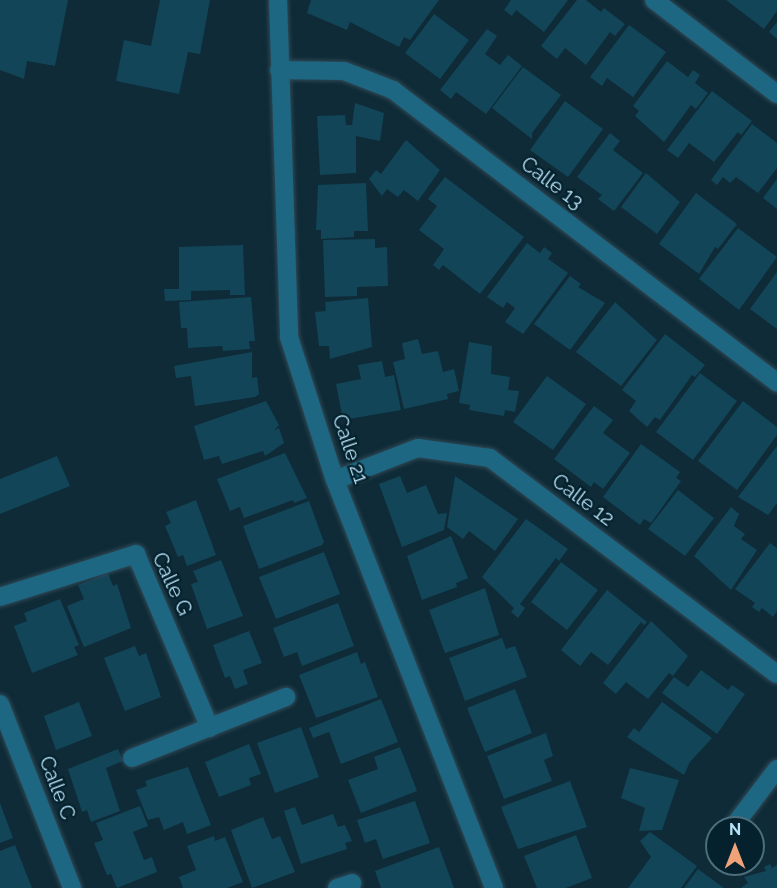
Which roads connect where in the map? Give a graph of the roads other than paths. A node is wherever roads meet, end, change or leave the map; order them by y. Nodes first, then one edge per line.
1 (278, 0) edge
2 (654, 0) edge
3 (279, 70) junction
4 (777, 94) edge
5 (777, 383) edge
6 (335, 480) junction
7 (0, 597) edge
8 (777, 674) edge
9 (286, 697) dead end
10 (0, 705) edge
11 (210, 728) junction
12 (132, 758) dead end
13 (777, 769) edge
14 (741, 816) edge
15 (72, 888) edge
16 (494, 888) edge

1 - 3 street, Calle 21
2 - 4 street
3 - 5 street, Calle 13
3 - 6 street, Calle 21
6 - 8 street, Calle 12
6 - 16 street, Calle 21
7 - 11 street, Calle G
9 - 11 street
10 - 15 street, Calle C
11 - 12 street
13 - 14 street

